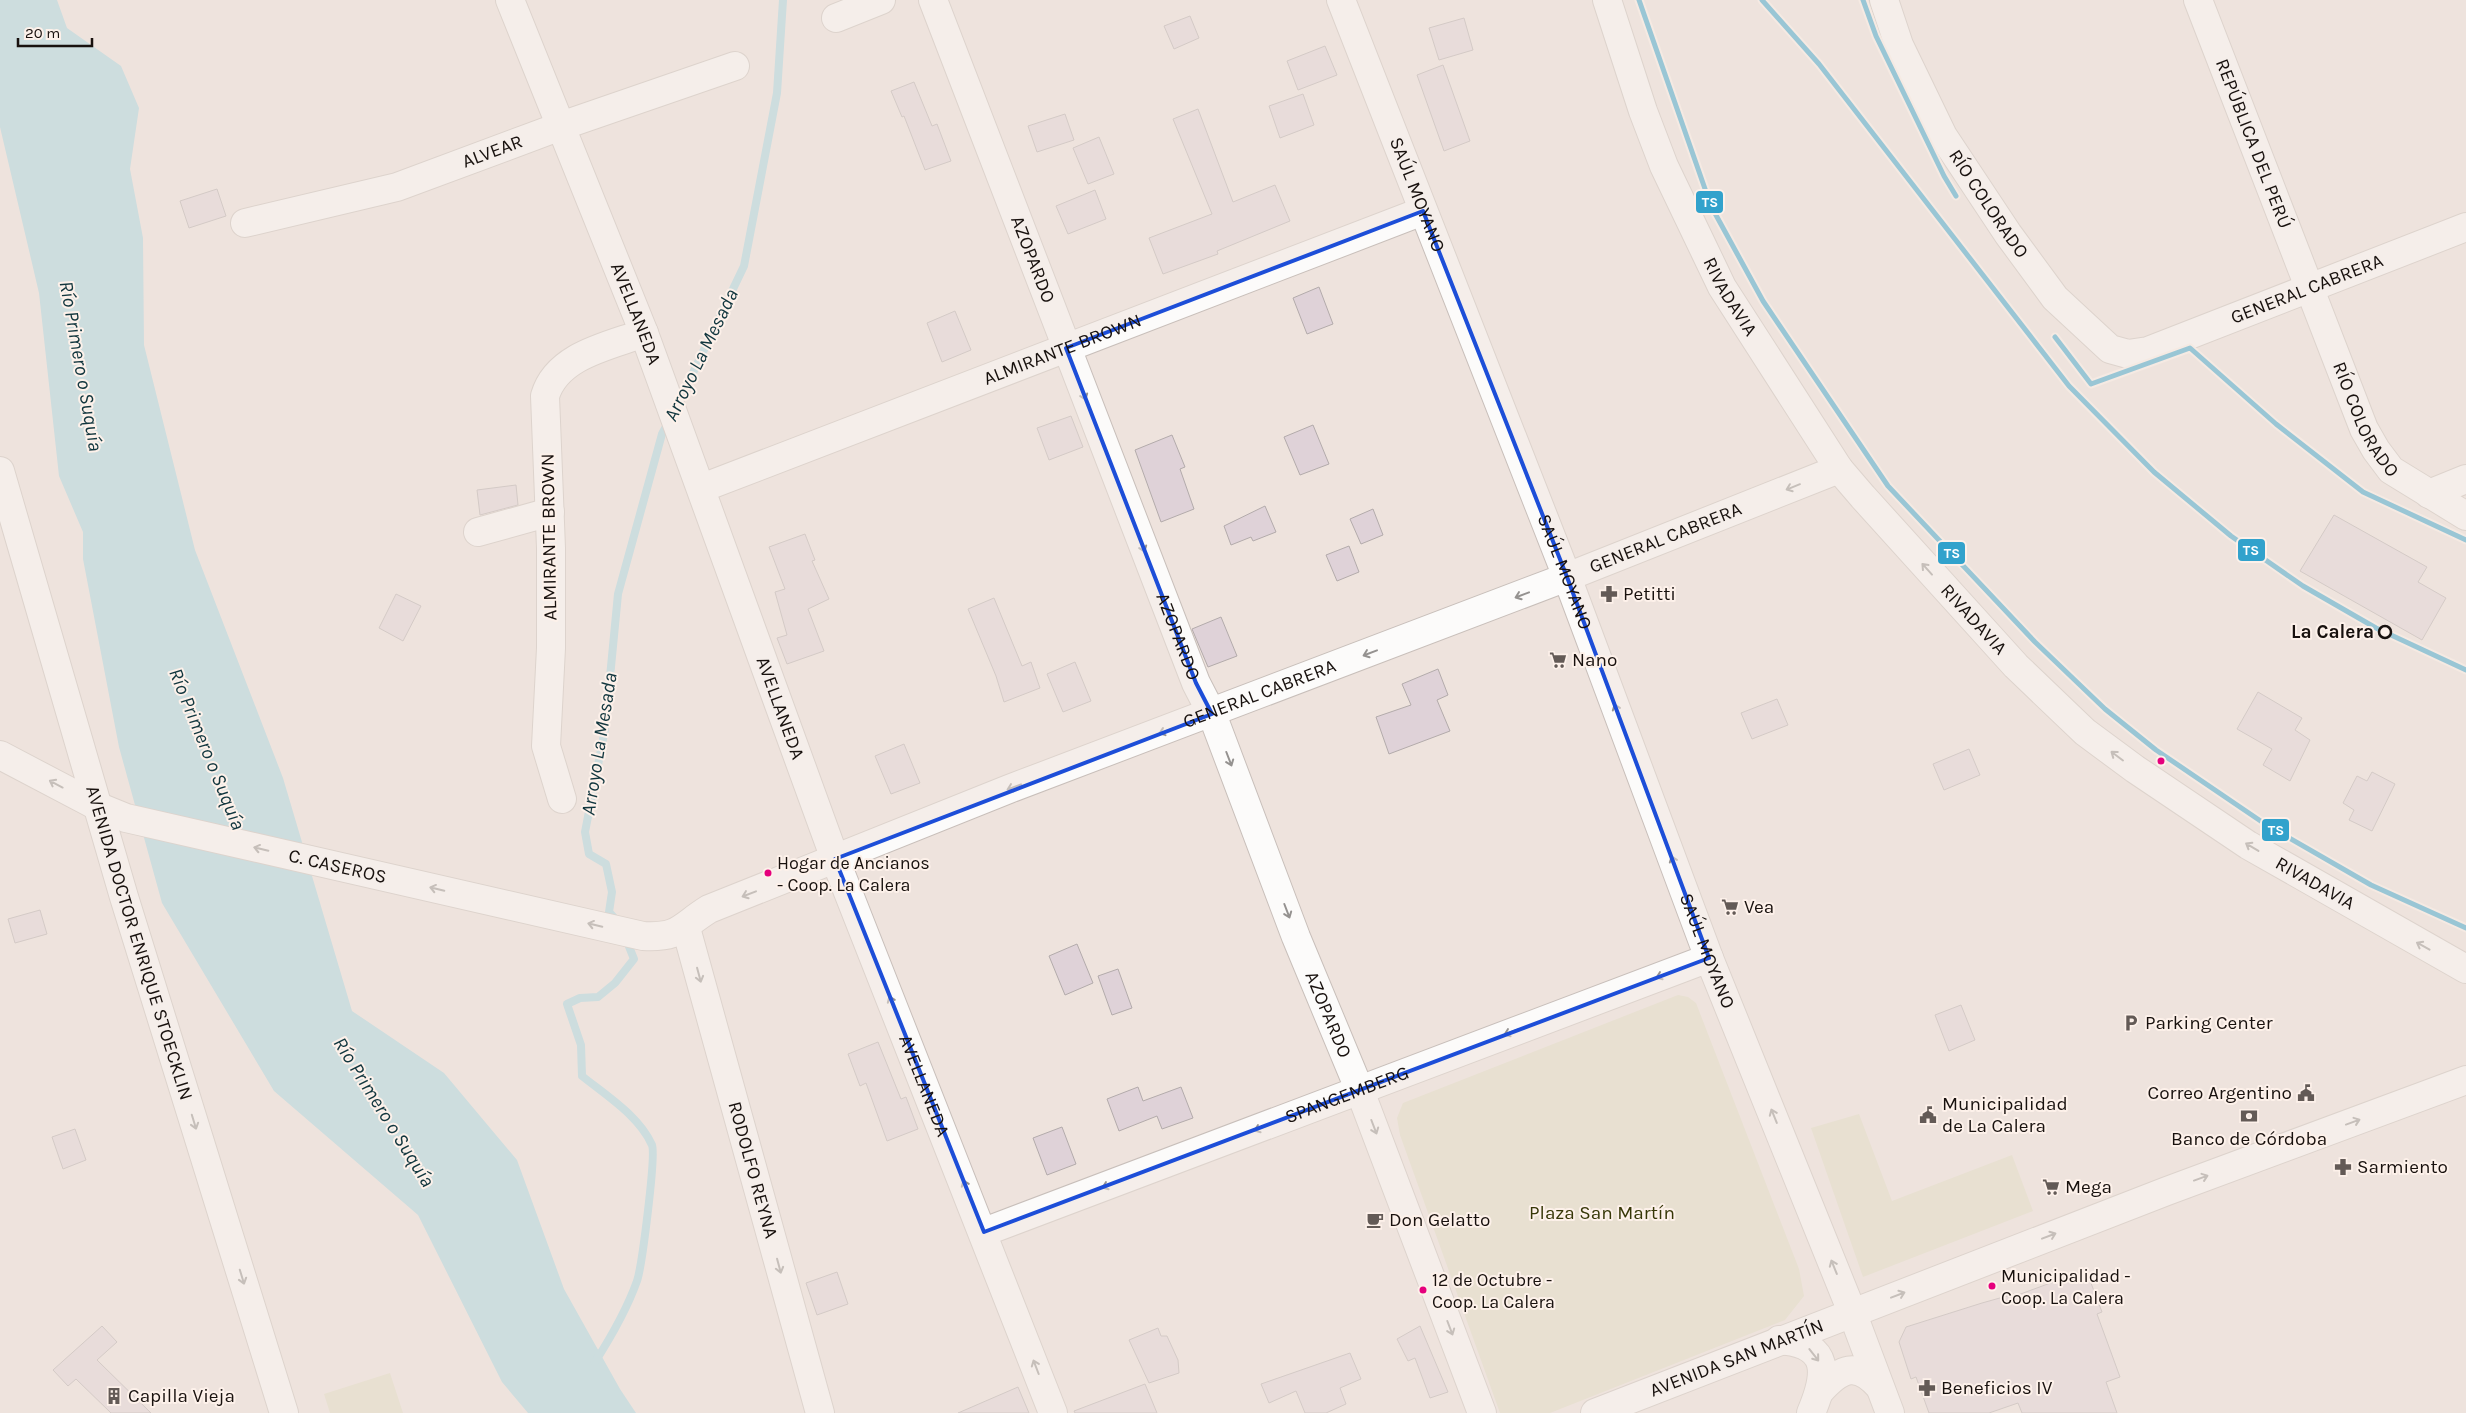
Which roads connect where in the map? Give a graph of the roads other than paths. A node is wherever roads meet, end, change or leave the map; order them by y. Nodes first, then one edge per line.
1 (510, 0) edge
2 (881, 0) edge
3 (933, 0) edge
4 (1341, 0) edge
5 (1607, 0) edge
6 (1884, 0) edge
7 (2198, 0) edge
8 (836, 18) dead end
9 (735, 66) dead end
10 (561, 126) junction
11 (1423, 211) junction
12 (245, 223) dead end
13 (2466, 227) edge
14 (2308, 288) junction
15 (644, 333) junction
16 (1066, 348) junction
17 (2148, 351) joint
18 (1839, 469) junction
19 (0, 471) edge
20 (2466, 479) edge
21 (702, 488) junction
22 (2429, 494) junction
23 (550, 512) junction
24 (2466, 516) edge
25 (478, 532) dead end
26 (1567, 577) junction
27 (1212, 714) junction
28 (0, 754) edge
29 (562, 799) dead end
30 (99, 807) junction
31 (835, 859) junction
32 (686, 928) junction
33 (1709, 958) junction
34 (2466, 969) edge
35 (2466, 1080) edge
36 (1360, 1091) junction
37 (984, 1232) junction
38 (1852, 1312) junction
39 (1779, 1340) junction
40 (1879, 1386) junction
41 (1815, 1402) edge
42 (284, 1413) edge
43 (820, 1413) edge
44 (1053, 1413) edge
45 (1482, 1413) edge
46 (1595, 1413) edge
47 (1890, 1413) edge

1 - 10 street, AVELLANEDA
2 - 8 street
3 - 16 street, AZOPARDO
4 - 11 street, SAÚL MOYANO
5 - 18 street, RIVADAVIA
6 - 17 street, RÍO COLORADO
7 - 14 street, REPÚBLICA DEL PERÚ
9 - 10 street, ALVEAR
10 - 12 street, ALVEAR
10 - 15 street, AVELLANEDA
11 - 16 street, ALMIRANTE BROWN
11 - 26 street, SAÚL MOYANO
13 - 14 street, GENERAL CABRERA
14 - 17 street, GENERAL CABRERA
14 - 22 street, RÍO COLORADO
15 - 21 street, AVELLANEDA
15 - 23 street, ALMIRANTE BROWN
16 - 21 street, ALMIRANTE BROWN
16 -> 27 street, AZOPARDO
18 -> 26 street, GENERAL CABRERA
34 -> 18 street, RIVADAVIA
19 - 30 street, AVENIDA DOCTOR ENRIQUE STOECKLIN
20 - 22 street
21 - 31 street, AVELLANEDA
22 - 24 street, RÍO COLORADO
23 - 25 street
23 - 29 street, ALMIRANTE BROWN
26 -> 27 street, GENERAL CABRERA
33 -> 26 street, SAÚL MOYANO
27 -> 31 street, GENERAL CABRERA
27 -> 36 street, AZOPARDO
30 -> 28 street, C. CASEROS
32 -> 30 street, C. CASEROS
30 -> 42 street, AVENIDA DOCTOR ENRIQUE STOECKLIN
31 -> 32 street, GENERAL CABRERA
37 -> 31 street, AVELLANEDA
32 -> 43 street, RODOLFO REYNA
33 -> 36 street, SPANGEMBERG
38 -> 33 street, SAÚL MOYANO
38 -> 35 street, AVENIDA SAN MARTÍN
36 -> 37 street, SPANGEMBERG
36 -> 45 street, AZOPARDO
44 -> 37 street, AVELLANEDA
38 - 39 street, AVENIDA SAN MARTÍN
38 - 40 street, SAÚL MOYANO
39 -> 41 street
39 - 46 street, AVENIDA SAN MARTÍN
40 - 41 street
40 - 47 street, SAÚL MOYANO

